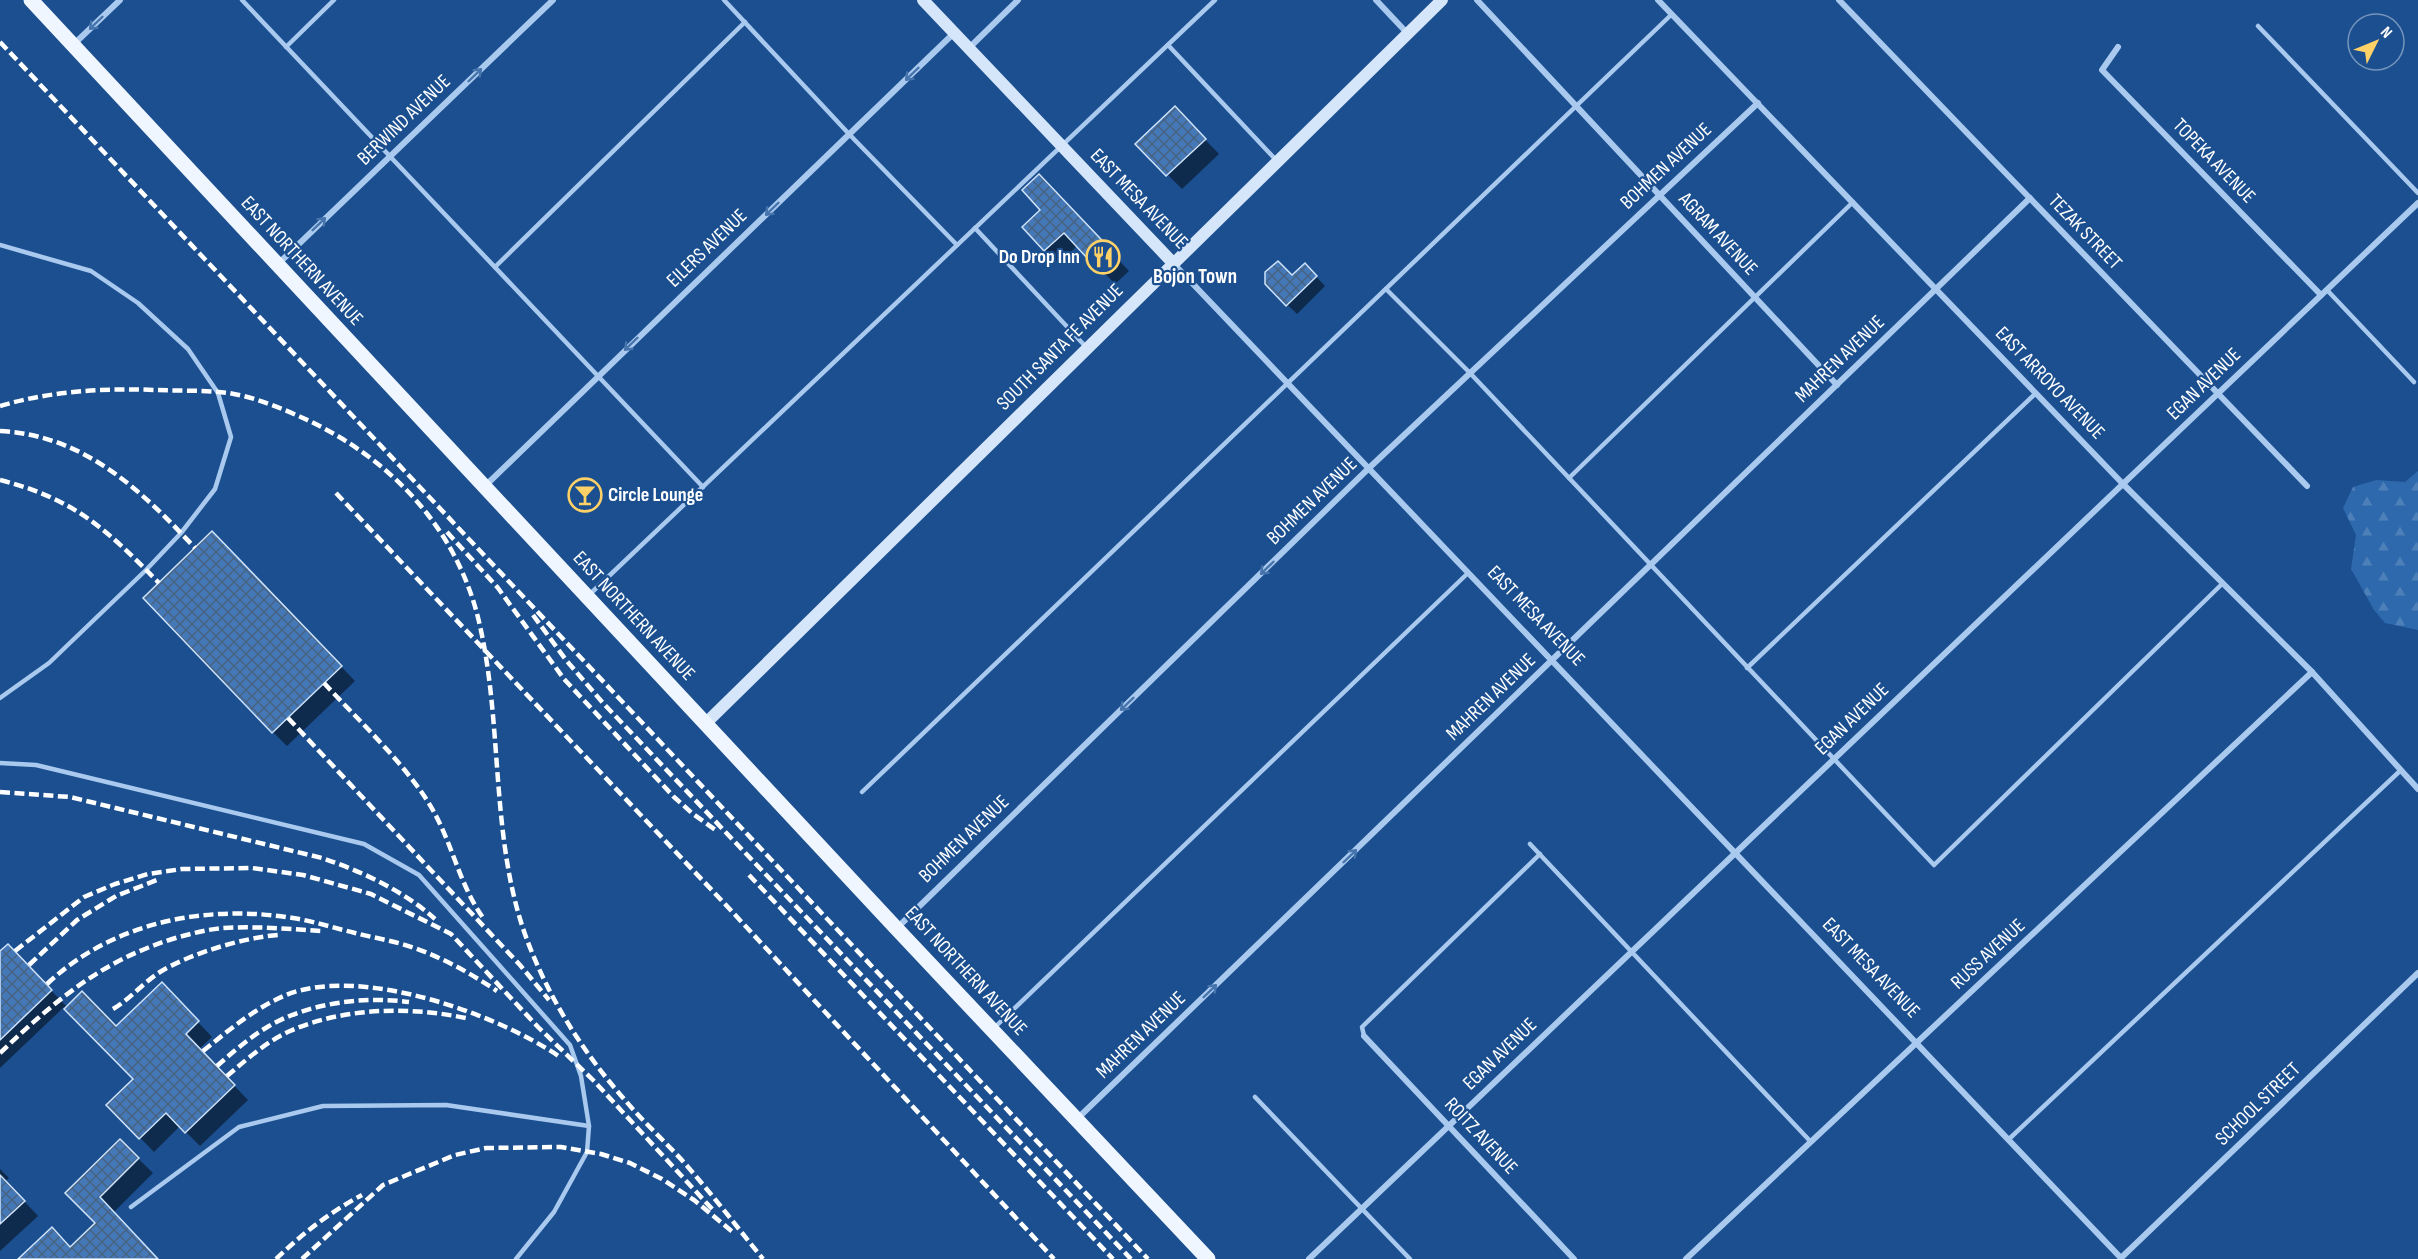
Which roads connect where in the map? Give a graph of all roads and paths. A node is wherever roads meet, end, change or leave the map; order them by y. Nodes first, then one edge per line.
1 (32, 0) edge
2 (120, 0) edge
3 (242, 0) edge
4 (334, 0) edge
5 (553, 0) edge
6 (724, 0) edge
7 (923, 0) edge
8 (1018, 0) edge
9 (1215, 0) edge
10 (1376, 0) edge
11 (1442, 0) edge
12 (1477, 0) edge
13 (1658, 0) edge
14 (1839, 0) edge
15 (1672, 14) junction
16 (745, 22) junction
17 (2258, 26) dead end
18 (954, 33) junction
19 (1408, 34) junction
20 (72, 45) junction
21 (1168, 45) junction
22 (286, 47) junction
23 (2118, 47) dead end
24 (969, 49) junction
25 (1758, 103) junction
26 (1577, 107) junction
27 (849, 134) junction
28 (1062, 146) junction
29 (390, 157) junction
30 (1278, 162) junction
31 (2418, 193) edge
32 (1659, 195) junction
33 (2030, 198) junction
34 (1853, 202) junction
35 (2418, 203) edge
36 (975, 228) junction
37 (0, 245) edge
38 (957, 245) junction
39 (1173, 263) junction
40 (277, 265) junction
41 (495, 267) junction
42 (1936, 288) junction
43 (1386, 289) junction
44 (2327, 290) junction
45 (2321, 295) junction
46 (1756, 298) junction
47 (1087, 348) junction
48 (1470, 373) junction
49 (598, 376) junction
50 (2414, 382) dead end
51 (1288, 383) junction
52 (1837, 385) junction
53 (2036, 393) junction
54 (2218, 393) junction
55 (1369, 468) junction
56 (1569, 478) junction
57 (2123, 484) junction
58 (2307, 486) dead end
59 (484, 487) junction
60 (703, 487) junction
61 (1650, 566) junction
62 (1468, 573) junction
63 (2223, 583) junction
64 (587, 597) junction
65 (1552, 661) junction
66 (1747, 668) junction
67 (2312, 672) junction
68 (0, 698) edge
69 (705, 724) junction
70 (1834, 760) junction
71 (0, 763) edge
72 (2401, 770) junction
73 (2418, 789) edge
74 (862, 792) dead end
75 (1530, 843) dead end
76 (1540, 854) junction
77 (1735, 854) junction
78 (896, 928) junction
79 (1632, 952) junction
80 (2418, 974) edge
81 (992, 1029) junction
82 (1364, 1036) joint
83 (1916, 1044) junction
84 (1255, 1097) dead end
85 (1077, 1119) junction
86 (589, 1126) junction
87 (1449, 1126) junction
88 (2008, 1140) junction
89 (1810, 1142) junction
90 (131, 1207) dead end
91 (1362, 1209) junction
92 (2121, 1258) edge
93 (516, 1259) edge
94 (1208, 1259) edge
95 (1309, 1259) edge
96 (1410, 1259) edge
97 (1574, 1259) edge
98 (1686, 1259) edge

1 - 20 main road, EAST NORTHERN AVENUE
2 -> 20 street
3 - 22 lane
4 - 22 lane
29 -> 5 street, BERWIND AVENUE
6 - 16 lane
7 - 18 street, EAST MESA AVENUE
8 - 24 street
9 - 21 lane
10 - 19 street
11 - 19 street, SOUTH SANTA FE AVENUE
12 - 26 street, AGRAM AVENUE
13 - 15 street, EAST ARROYO AVENUE
14 - 33 street, TEZAK STREET
15 - 25 street, EAST ARROYO AVENUE
15 - 26 lane
16 - 27 lane
16 - 41 lane
17 - 31 lane
18 - 24 street, EAST MESA AVENUE
18 -> 27 street, EILERS AVENUE
19 - 30 street, SOUTH SANTA FE AVENUE
20 - 40 main road, EAST NORTHERN AVENUE
21 - 28 lane
21 - 30 lane
22 - 29 lane
23 - 45 street, TOPEKA AVENUE
24 - 28 street, EAST MESA AVENUE
25 - 32 street, BOHMEN AVENUE
25 - 34 street, EAST ARROYO AVENUE
26 - 32 street, AGRAM AVENUE
26 - 43 lane
27 - 38 lane
27 -> 49 street, EILERS AVENUE
28 - 36 lane
28 - 39 street, EAST MESA AVENUE
40 -> 29 street, BERWIND AVENUE
29 - 41 lane
30 - 39 street, SOUTH SANTA FE AVENUE
32 - 46 street, AGRAM AVENUE
32 - 48 street, BOHMEN AVENUE
33 - 42 street, MAHREN AVENUE
33 - 54 street, TEZAK STREET
34 - 42 street, EAST ARROYO AVENUE
34 - 46 lane
35 - 44 street, EGAN AVENUE
36 - 38 lane
36 - 47 lane
37 - 68 lane
38 - 60 lane
39 - 47 street, SOUTH SANTA FE AVENUE
39 - 51 street, EAST MESA AVENUE
40 - 59 main road, EAST NORTHERN AVENUE
41 - 49 lane
42 - 52 street, MAHREN AVENUE
42 - 53 street, EAST ARROYO AVENUE
43 - 48 lane
43 - 51 lane
44 - 45 street, EGAN AVENUE
44 - 50 lane
45 - 54 street, EGAN AVENUE
46 - 52 street, AGRAM AVENUE
46 - 56 lane
47 - 69 street, SOUTH SANTA FE AVENUE
48 - 55 street, BOHMEN AVENUE
48 - 56 lane
49 - 59 street, EILERS AVENUE
49 - 60 lane
51 - 55 street, EAST MESA AVENUE
51 - 74 lane
52 - 61 street, MAHREN AVENUE
53 - 57 street, EAST ARROYO AVENUE
53 - 66 lane
54 - 57 street, EGAN AVENUE
54 - 58 street, TEZAK STREET
55 - 62 street, EAST MESA AVENUE
55 -> 78 street, BOHMEN AVENUE
56 - 61 lane
57 - 63 street, EAST ARROYO AVENUE
57 - 70 street, EGAN AVENUE
59 - 64 main road, EAST NORTHERN AVENUE
60 - 64 lane
61 - 65 street, MAHREN AVENUE
61 - 66 lane
62 - 65 street, EAST MESA AVENUE
62 - 81 lane
63 - 67 street, EAST ARROYO AVENUE
63 - 70 lane
64 - 69 main road, EAST NORTHERN AVENUE
65 - 77 street, EAST MESA AVENUE
85 -> 65 street, MAHREN AVENUE
66 - 70 lane
67 - 72 street, EAST ARROYO AVENUE
67 - 83 street, RUSS AVENUE
69 - 78 main road, EAST NORTHERN AVENUE
70 - 77 street, EGAN AVENUE
71 - 86 lane
72 - 73 street, EAST ARROYO AVENUE
72 - 88 lane
75 - 76 lane
76 - 79 lane
76 - 82 lane
77 - 79 street, EGAN AVENUE
77 - 83 street, EAST MESA AVENUE
78 - 81 main road, EAST NORTHERN AVENUE
79 - 87 street, EGAN AVENUE
79 - 89 lane
80 - 92 street, SCHOOL STREET
81 - 85 main road, EAST NORTHERN AVENUE
82 - 87 street, ROITZ AVENUE
83 - 88 street, EAST MESA AVENUE
83 - 89 street, RUSS AVENUE
84 - 91 lane
85 - 94 main road, EAST NORTHERN AVENUE
86 - 90 lane
86 - 93 lane
87 - 91 street, EGAN AVENUE
87 - 97 street, ROITZ AVENUE
88 - 92 street, EAST MESA AVENUE
89 - 98 street, RUSS AVENUE
91 - 95 street, EGAN AVENUE
91 - 96 lane

